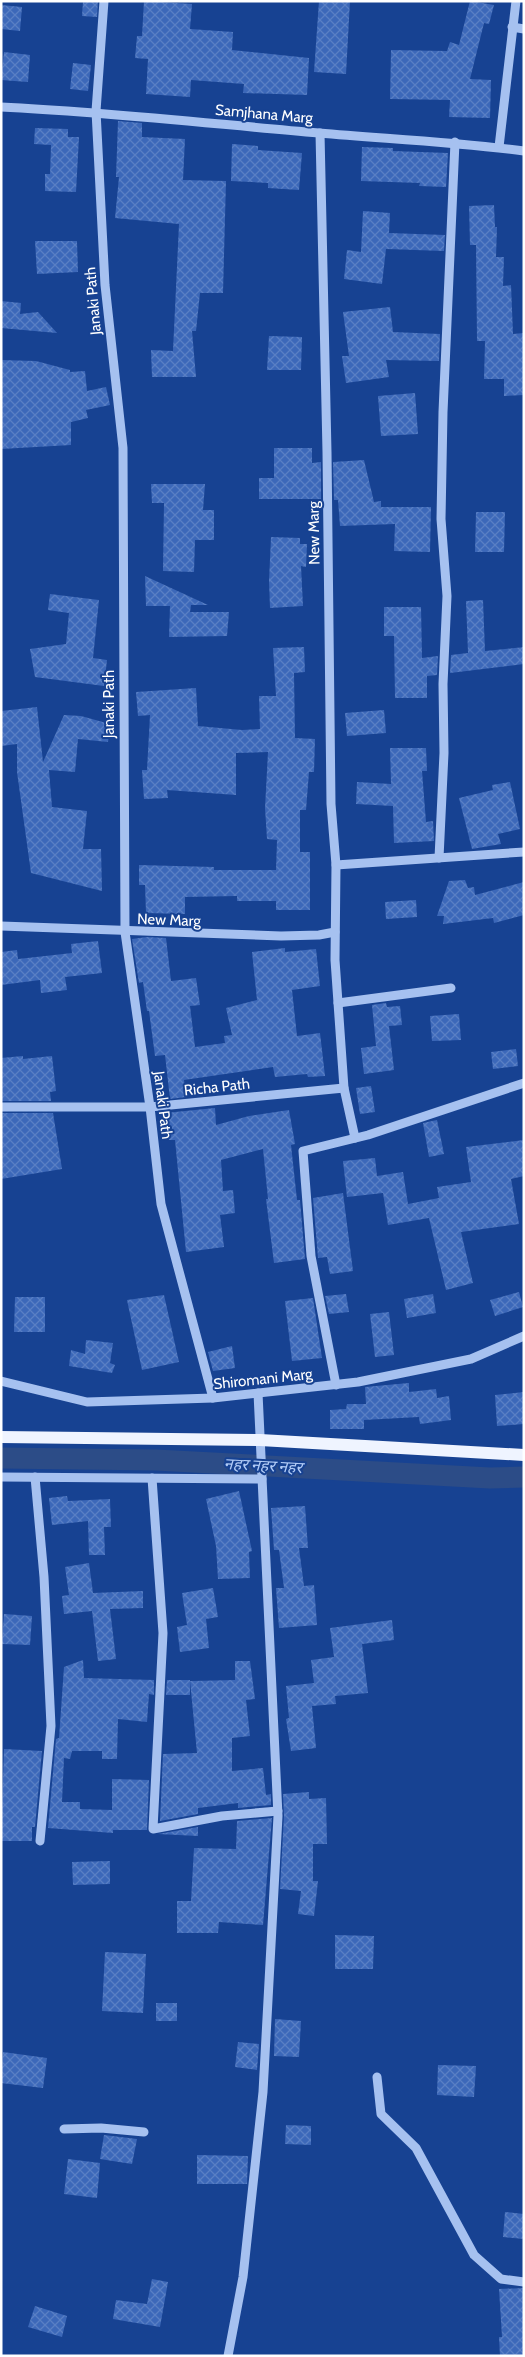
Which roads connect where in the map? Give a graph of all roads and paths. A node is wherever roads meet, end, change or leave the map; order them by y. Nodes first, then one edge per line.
1 (104, 1) edge
2 (516, 1) edge
3 (512, 27) junction
4 (524, 29) edge
5 (1, 107) edge
6 (96, 111) junction
7 (320, 133) junction
8 (455, 142) junction
9 (499, 147) junction
10 (524, 150) edge
11 (524, 852) edge
12 (439, 858) junction
13 (336, 865) junction
14 (1, 926) edge
15 (125, 932) junction
16 (335, 932) junction
17 (451, 988) dead end
18 (338, 1003) junction
19 (524, 1083) edge
20 (344, 1088) junction
21 (1, 1107) edge
22 (150, 1107) junction
23 (355, 1138) junction
24 (524, 1336) edge
25 (1, 1381) edge
26 (336, 1385) junction
27 (258, 1394) junction
28 (213, 1398) junction
29 (1, 1437) edge
30 (260, 1440) junction
31 (524, 1455) edge
32 (1, 1477) edge
33 (35, 1477) junction
34 (262, 1477) junction
35 (152, 1478) junction
36 (278, 1811) junction
37 (40, 1840) dead end
38 (377, 2076) dead end
39 (64, 2129) dead end
40 (144, 2132) dead end
41 (524, 2282) edge
42 (228, 2356) edge

1 - 6 street, Janaki Path
2 - 3 street
3 - 4 street
3 - 9 street
5 - 6 street, Samjhana Marg
6 - 7 street, Samjhana Marg
6 - 15 street, Janaki Path
7 - 8 street, Samjhana Marg
7 - 13 street, New Marg
8 - 9 street, Samjhana Marg
8 - 12 street
9 - 10 street, Samjhana Marg
11 - 12 street
12 - 13 street
13 - 16 street, New Marg
14 - 15 street, New Marg
15 - 16 street, New Marg
15 - 22 street, Janaki Path
16 - 18 street, New Marg
17 - 18 street
18 - 20 street, New Marg
19 - 23 street
20 - 22 street, Richa Path
20 - 23 street, New Marg
21 - 22 street, Richa Path
22 - 28 street, Janaki Path
23 - 26 street
24 - 26 street, Shiromani Marg
25 - 28 street, Shiromani Marg
26 - 27 street, Shiromani Marg
27 - 28 street, Shiromani Marg
27 - 30 street
29 - 30 main road
30 - 31 main road
30 - 34 street
32 - 33 street
33 - 35 street
33 - 37 street
34 - 35 street
34 - 36 street
35 - 36 street
36 - 42 street
38 - 41 street
39 - 40 street

